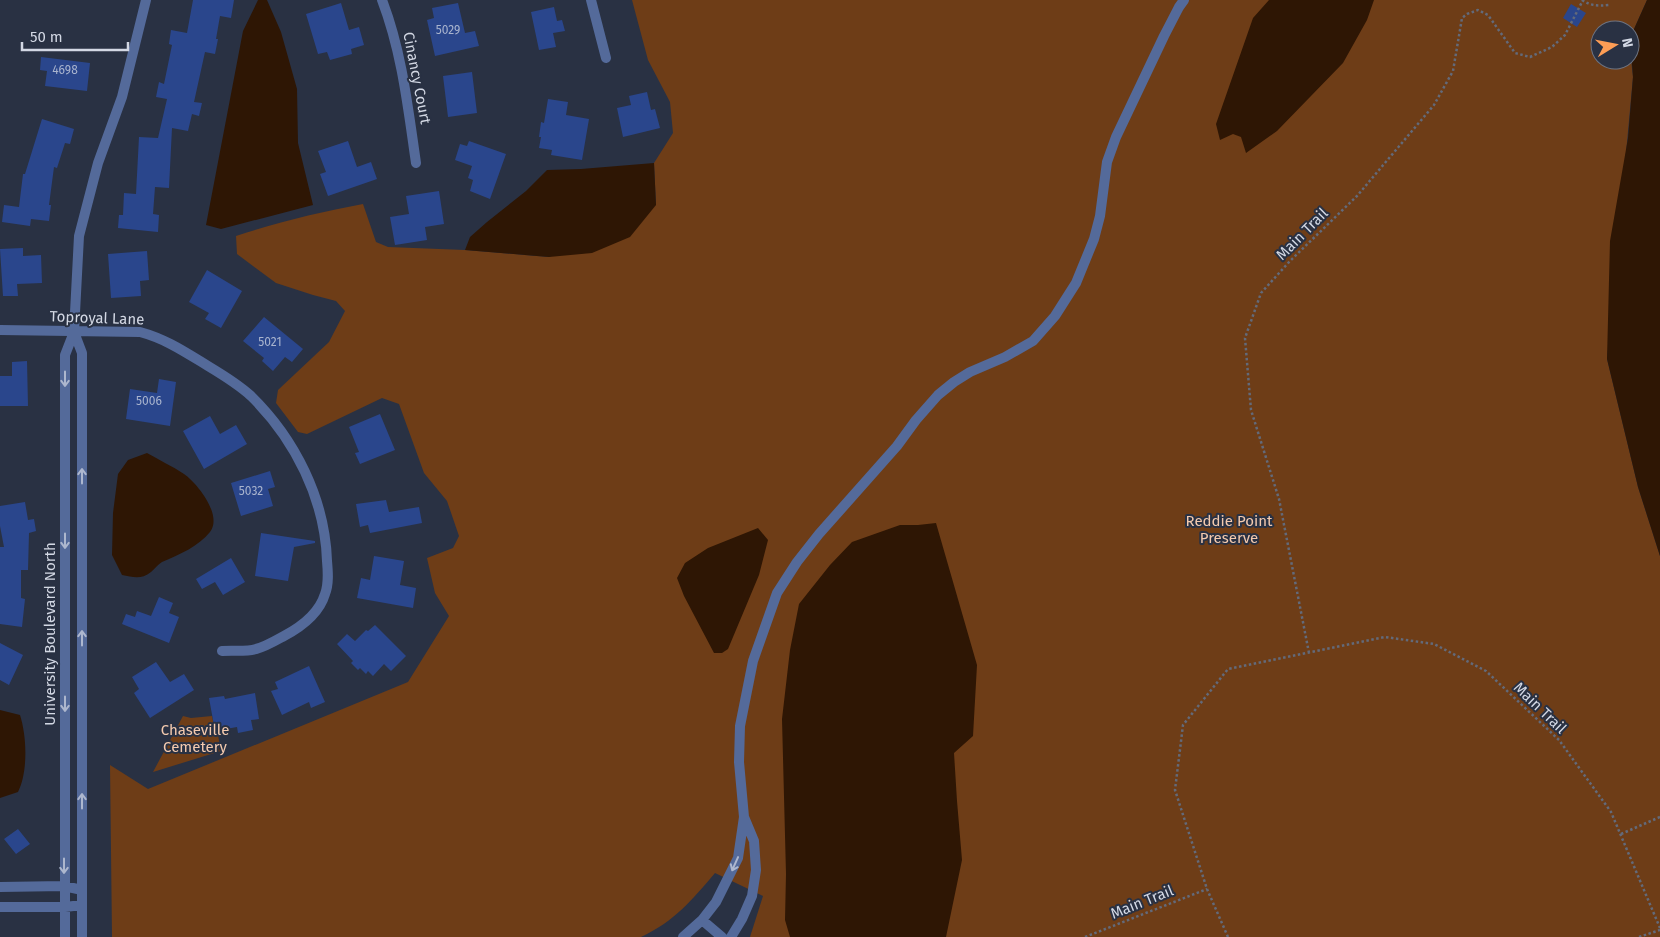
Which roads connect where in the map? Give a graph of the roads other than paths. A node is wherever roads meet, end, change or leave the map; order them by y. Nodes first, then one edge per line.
1 (146, 0) edge
2 (382, 0) edge
3 (591, 0) edge
4 (1184, 0) edge
5 (606, 58) dead end
6 (416, 163) dead end
7 (0, 330) edge
8 (74, 332) junction
9 (222, 651) dead end
10 (744, 816) junction
11 (64, 886) junction
12 (0, 887) edge
13 (82, 890) junction
14 (82, 905) junction
15 (0, 907) edge
16 (65, 907) junction
17 (702, 920) junction
18 (65, 937) edge
19 (82, 937) edge
20 (683, 937) edge
21 (722, 937) edge
22 (731, 937) edge

1 - 8 street, University Boulevard North
2 - 6 street, Cinancy Court
3 - 5 street
4 - 10 street
7 - 8 street, Toproyal Lane
8 - 9 street, Toproyal Lane
8 -> 11 street, University Boulevard North
13 -> 8 street, University Boulevard North
10 -> 17 street
10 - 22 street
11 - 12 street
11 - 13 street
11 - 16 street, University Boulevard North
13 - 14 street, University Boulevard North
14 - 16 street
14 - 19 street, University Boulevard North
15 - 16 street
16 - 18 street, University Boulevard North
17 - 20 street
17 - 21 street

